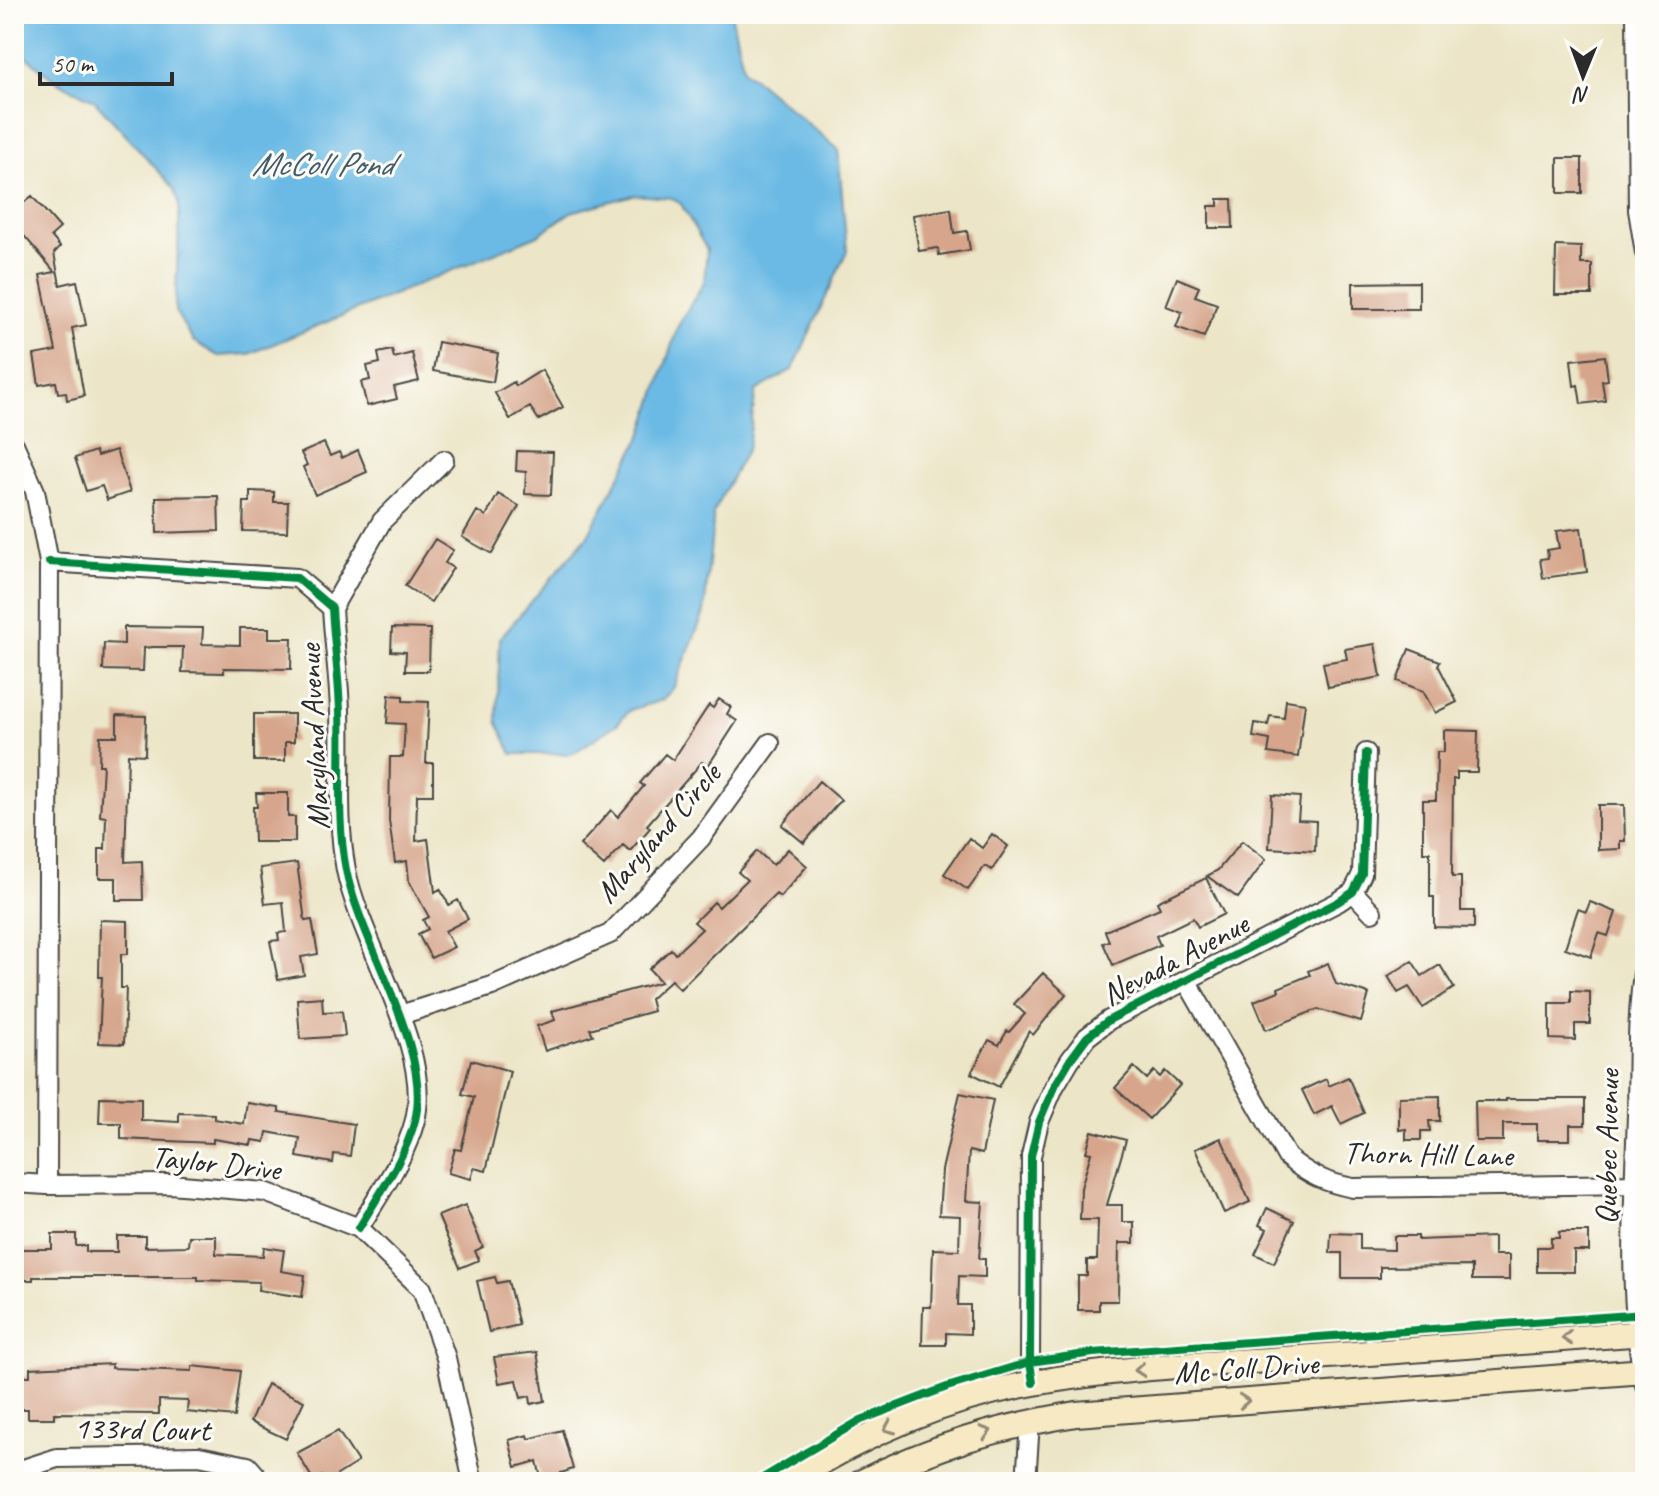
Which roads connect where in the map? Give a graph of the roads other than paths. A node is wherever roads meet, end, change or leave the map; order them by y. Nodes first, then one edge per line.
1 (1636, 14) edge
2 (1645, 253) edge
3 (14, 444) edge
4 (444, 460) dead end
5 (49, 562) junction
6 (332, 608) junction
7 (770, 743) dead end
8 (1366, 753) dead end
9 (1353, 892) junction
10 (1372, 912) dead end
11 (1645, 961) edge
12 (1186, 980) junction
13 (400, 1015) junction
14 (14, 1183) edge
15 (1635, 1184) junction
16 (47, 1185) junction
17 (359, 1228) junction
18 (1642, 1333) edge
19 (1644, 1376) edge
20 (1033, 1383) junction
21 (1030, 1422) junction
22 (14, 1472) edge
23 (262, 1482) edge
24 (473, 1482) edge
25 (788, 1482) edge
26 (862, 1482) edge
27 (1026, 1482) edge

1 - 2 street
3 - 5 street
4 - 6 street
5 - 6 street, Maryland Avenue
5 - 16 street
6 - 13 street, Maryland Avenue
7 - 13 street, Maryland Circle
8 - 9 street
9 - 10 street
9 - 12 street, Nevada Avenue
11 - 15 street, Quebec Avenue
12 - 15 street, Thorn Hill Lane
12 - 20 street, Nevada Avenue
13 - 17 street, Maryland Avenue
14 - 16 street, Taylor Drive
15 - 18 street, Quebec Avenue
16 - 17 street, Taylor Drive
17 - 24 street, Taylor Drive
18 - 19 street, Quebec Avenue
18 -> 20 main road, Mc Coll Drive
21 -> 19 main road, Mc Coll Drive
20 -> 25 main road, Mc Coll Drive
26 -> 21 main road, Mc Coll Drive
21 - 27 street
22 - 23 street, 133rd Court

